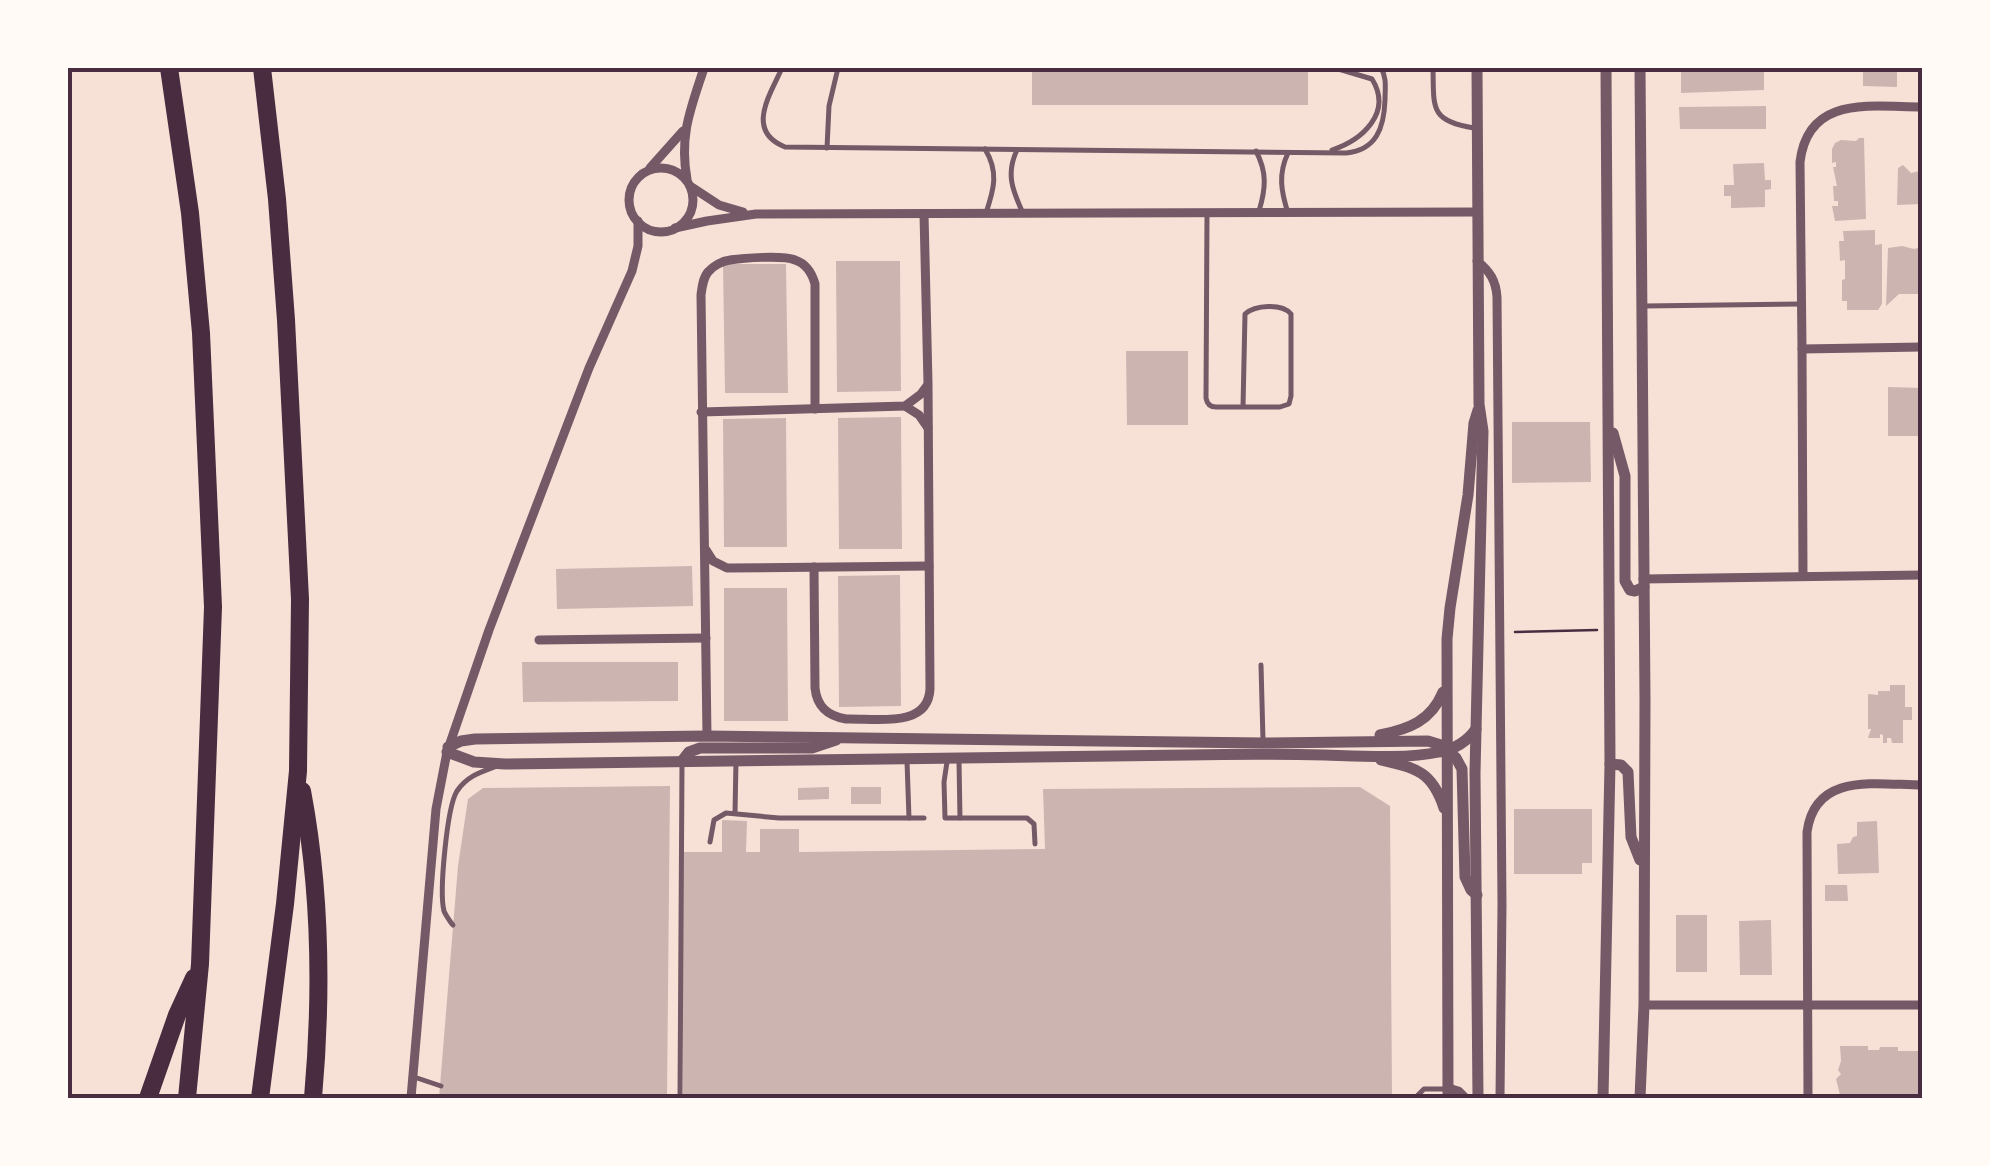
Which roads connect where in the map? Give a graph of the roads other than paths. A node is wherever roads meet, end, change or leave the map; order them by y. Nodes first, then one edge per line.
1 (169, 68) edge
2 (262, 68) edge
3 (704, 68) edge
4 (782, 68) edge
5 (838, 68) edge
6 (1341, 68) edge
7 (1382, 68) edge
8 (1432, 68) edge
9 (1477, 68) edge
10 (1606, 68) edge
11 (1640, 68) edge
12 (1922, 106) edge
13 (1477, 128) junction
14 (684, 129) junction
15 (827, 148) junction
16 (985, 149) junction
17 (1018, 149) junction
18 (1256, 151) junction
19 (1289, 151) junction
20 (1329, 151) junction
21 (646, 171) junction
22 (688, 183) junction
23 (1259, 212) junction
24 (1478, 212) junction
25 (1207, 213) junction
26 (1288, 213) junction
27 (756, 214) junction
28 (924, 214) junction
29 (986, 214) junction
30 (1023, 214) junction
31 (638, 221) junction
32 (675, 228) junction
33 (1477, 261) junction
34 (1802, 304) junction
35 (1642, 306) junction
36 (1922, 347) edge
37 (1802, 349) junction
38 (928, 384) junction
39 (1480, 404) junction
40 (906, 406) junction
41 (1243, 407) junction
42 (815, 409) junction
43 (701, 412) junction
44 (1610, 424) junction
45 (928, 428) junction
46 (704, 547) junction
47 (929, 566) junction
48 (814, 568) junction
49 (1803, 576) junction
50 (1922, 576) edge
51 (1644, 583) junction
52 (706, 638) junction
53 (539, 640) dead end
54 (1261, 665) dead end
55 (1446, 683) junction
56 (1476, 728) junction
57 (707, 736) junction
58 (840, 738) junction
59 (1061, 738) junction
60 (1355, 740) junction
61 (1263, 748) junction
62 (447, 749) junction
63 (1447, 750) junction
64 (1362, 756) junction
65 (953, 759) junction
66 (736, 760) junction
67 (906, 760) junction
68 (682, 761) junction
69 (505, 764) junction
70 (1610, 764) junction
71 (298, 771) junction
72 (1922, 784) edge
73 (736, 813) junction
74 (1447, 816) junction
75 (908, 818) junction
76 (924, 818) dead end
77 (960, 818) junction
78 (710, 842) dead end
79 (1034, 844) dead end
80 (1643, 864) junction
81 (1477, 894) junction
82 (452, 925) dead end
83 (200, 964) junction
84 (1644, 1005) junction
85 (1922, 1005) edge
86 (1808, 1006) junction
87 (414, 1077) junction
88 (441, 1086) dead end
89 (1448, 1094) edge
90 (148, 1098) edge
91 (187, 1098) edge
92 (260, 1098) edge
93 (313, 1098) edge
94 (412, 1098) edge
95 (680, 1098) edge
96 (1415, 1098) edge
97 (1464, 1098) edge
98 (1478, 1098) edge
99 (1500, 1098) edge
100 (1603, 1098) edge
101 (1640, 1098) edge
102 (1808, 1098) edge

1 - 83 highway
2 - 71 highway
3 - 14 street
4 - 15 lane
5 - 15 lane
6 - 20 lane
7 - 20 lane
8 - 13 lane
9 - 13 street
10 - 44 street
11 - 35 street
12 - 34 street
13 - 24 street
14 - 21 street
14 - 22 street
15 - 16 lane
16 - 17 lane
16 - 29 lane
17 - 18 lane
17 - 30 lane
18 - 19 lane
18 - 23 lane
19 - 20 lane
19 - 26 lane
21 - 22 street
21 - 31 street
22 - 27 street
22 - 32 street
23 - 25 street
23 - 26 street
24 - 26 street
24 - 33 street
25 - 30 street
25 - 41 lane
27 - 28 street
27 - 32 street
28 - 29 street
28 - 38 street
29 - 30 street
31 - 32 street
31 - 62 street
33 - 39 street
33 - 99 street
34 - 35 lane
34 - 37 street
35 - 51 street
36 - 37 street
37 - 49 street
38 - 40 street
38 - 45 street
39 - 55 street
39 - 56 street
40 - 42 street
40 - 45 street
41 - 41 lane
42 - 43 street
42 - 43 street
43 - 46 street
44 - 51 street
44 - 70 street
45 - 47 street
46 - 48 street
46 - 52 street
47 - 48 street
47 - 48 street
49 - 50 street
49 - 51 street
51 - 80 street
52 - 53 street
52 - 57 street
54 - 61 lane
55 - 60 street
55 - 63 street
56 - 63 street
56 - 81 street
57 - 58 street
57 - 62 street
58 - 59 street
58 - 68 street
59 - 61 street
59 - 65 street
60 - 61 street
60 - 63 street
61 - 64 street
61 - 65 street
62 - 69 street
62 - 87 street
63 - 64 street
63 - 74 street
63 - 81 street
64 - 74 street
65 - 67 street
65 - 77 lane
65 - 77 lane
66 - 67 street
66 - 68 street
66 - 73 lane
67 - 75 lane
68 - 69 street
68 - 95 lane
69 - 82 lane
70 - 80 street
70 - 100 street
71 - 92 highway
71 - 93 highway
72 - 86 street
73 - 75 lane
73 - 78 lane
74 - 89 street
75 - 76 lane
77 - 79 lane
80 - 84 street
81 - 98 street
83 - 90 highway
83 - 91 highway
84 - 86 street
84 - 101 street
85 - 86 street
86 - 102 street
87 - 88 lane
87 - 94 street
89 - 96 lane
89 - 97 street

